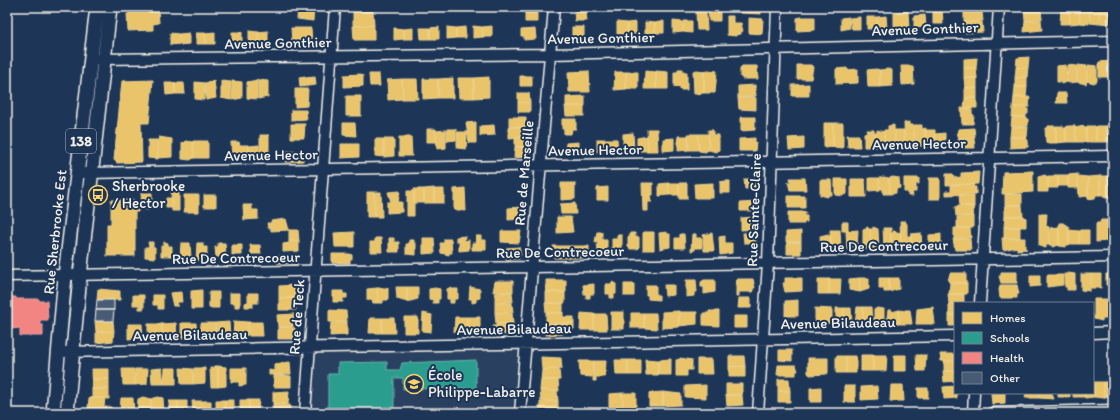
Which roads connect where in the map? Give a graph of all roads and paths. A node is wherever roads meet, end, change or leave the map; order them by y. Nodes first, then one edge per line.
1 (97, 7) edge
2 (110, 7) edge
3 (335, 7) edge
4 (554, 7) edge
5 (777, 7) edge
6 (999, 7) edge
7 (1113, 41) edge
8 (996, 42) junction
9 (776, 48) junction
10 (550, 54) junction
11 (331, 57) junction
12 (91, 59) junction
13 (104, 59) junction
14 (1113, 156) edge
15 (989, 158) junction
16 (771, 162) junction
17 (539, 166) junction
18 (323, 170) junction
19 (91, 173) junction
20 (77, 174) junction
21 (1113, 257) edge
22 (983, 259) junction
23 (768, 263) junction
24 (532, 268) junction
25 (315, 272) junction
26 (7, 276) edge
27 (65, 276) junction
28 (80, 276) junction
29 (980, 302) edge
30 (1113, 332) edge
31 (1094, 333) edge
32 (954, 336) edge
33 (763, 339) junction
34 (525, 343) junction
35 (310, 347) junction
36 (58, 352) junction
37 (73, 353) junction
38 (974, 394) edge
39 (1113, 410) edge
40 (53, 413) edge
41 (67, 413) edge
42 (305, 413) edge
43 (520, 413) edge
44 (758, 413) edge
45 (973, 413) edge
46 (992, 413) edge

1 - 12 main road, Rue Sherbrooke Est / 138
2 - 13 main road, Rue Sherbrooke Est / 138
3 - 11 street, Rue de Teck
4 - 10 street, Rue de Marseille
5 - 9 street, Rue Sainte-Claire
6 - 8 street
7 - 8 street, Avenue Gonthier
8 - 9 street, Avenue Gonthier
8 - 15 street
9 - 10 street, Avenue Gonthier
9 - 16 street, Rue Sainte-Claire
10 - 11 street, Avenue Gonthier
10 - 17 street, Rue de Marseille
11 - 13 street, Avenue Gonthier
11 - 18 street, Rue de Teck
12 - 13 street, Avenue Gonthier
12 - 20 main road, Rue Sherbrooke Est / 138
13 - 19 main road, Rue Sherbrooke Est / 138
14 - 15 street, Avenue Hector
15 - 16 street, Avenue Hector
15 - 22 street
16 - 17 street, Avenue Hector
16 - 23 street, Rue Sainte-Claire
17 - 18 street, Avenue Hector
17 - 24 street, Rue de Marseille
18 - 19 street, Avenue Hector
18 - 25 street, Rue de Teck
19 - 20 street, Avenue Hector
19 - 28 main road, Rue Sherbrooke Est / 138
20 - 27 main road, Rue Sherbrooke Est / 138
21 - 22 street, Rue De Contrecoeur
22 - 23 street, Rue De Contrecoeur
22 - 29 street
23 - 24 street, Rue De Contrecoeur
23 - 33 street, Rue Sainte-Claire
24 - 25 street, Rue De Contrecoeur
24 - 34 street, Rue de Marseille
25 - 28 street, Rue De Contrecoeur
25 - 35 street, Rue de Teck
26 - 27 street, Rue De Contrecoeur
27 - 28 street, Rue De Contrecoeur
27 - 36 main road, Rue Sherbrooke Est / 138
28 - 37 main road, Rue Sherbrooke Est / 138
30 - 31 street
32 - 33 street, Avenue Bilaudeau
33 - 34 street, Avenue Bilaudeau
33 - 44 street, Rue Sainte-Claire
34 - 35 street, Avenue Bilaudeau
34 - 43 street, Rue de Marseille
35 - 37 street, Avenue Bilaudeau
35 - 42 street, Rue de Teck
36 - 37 street, Avenue Bilaudeau
36 - 40 main road, Rue Sherbrooke Est / 138
37 - 41 main road, Rue Sherbrooke Est / 138
38 - 45 street
39 - 46 street

